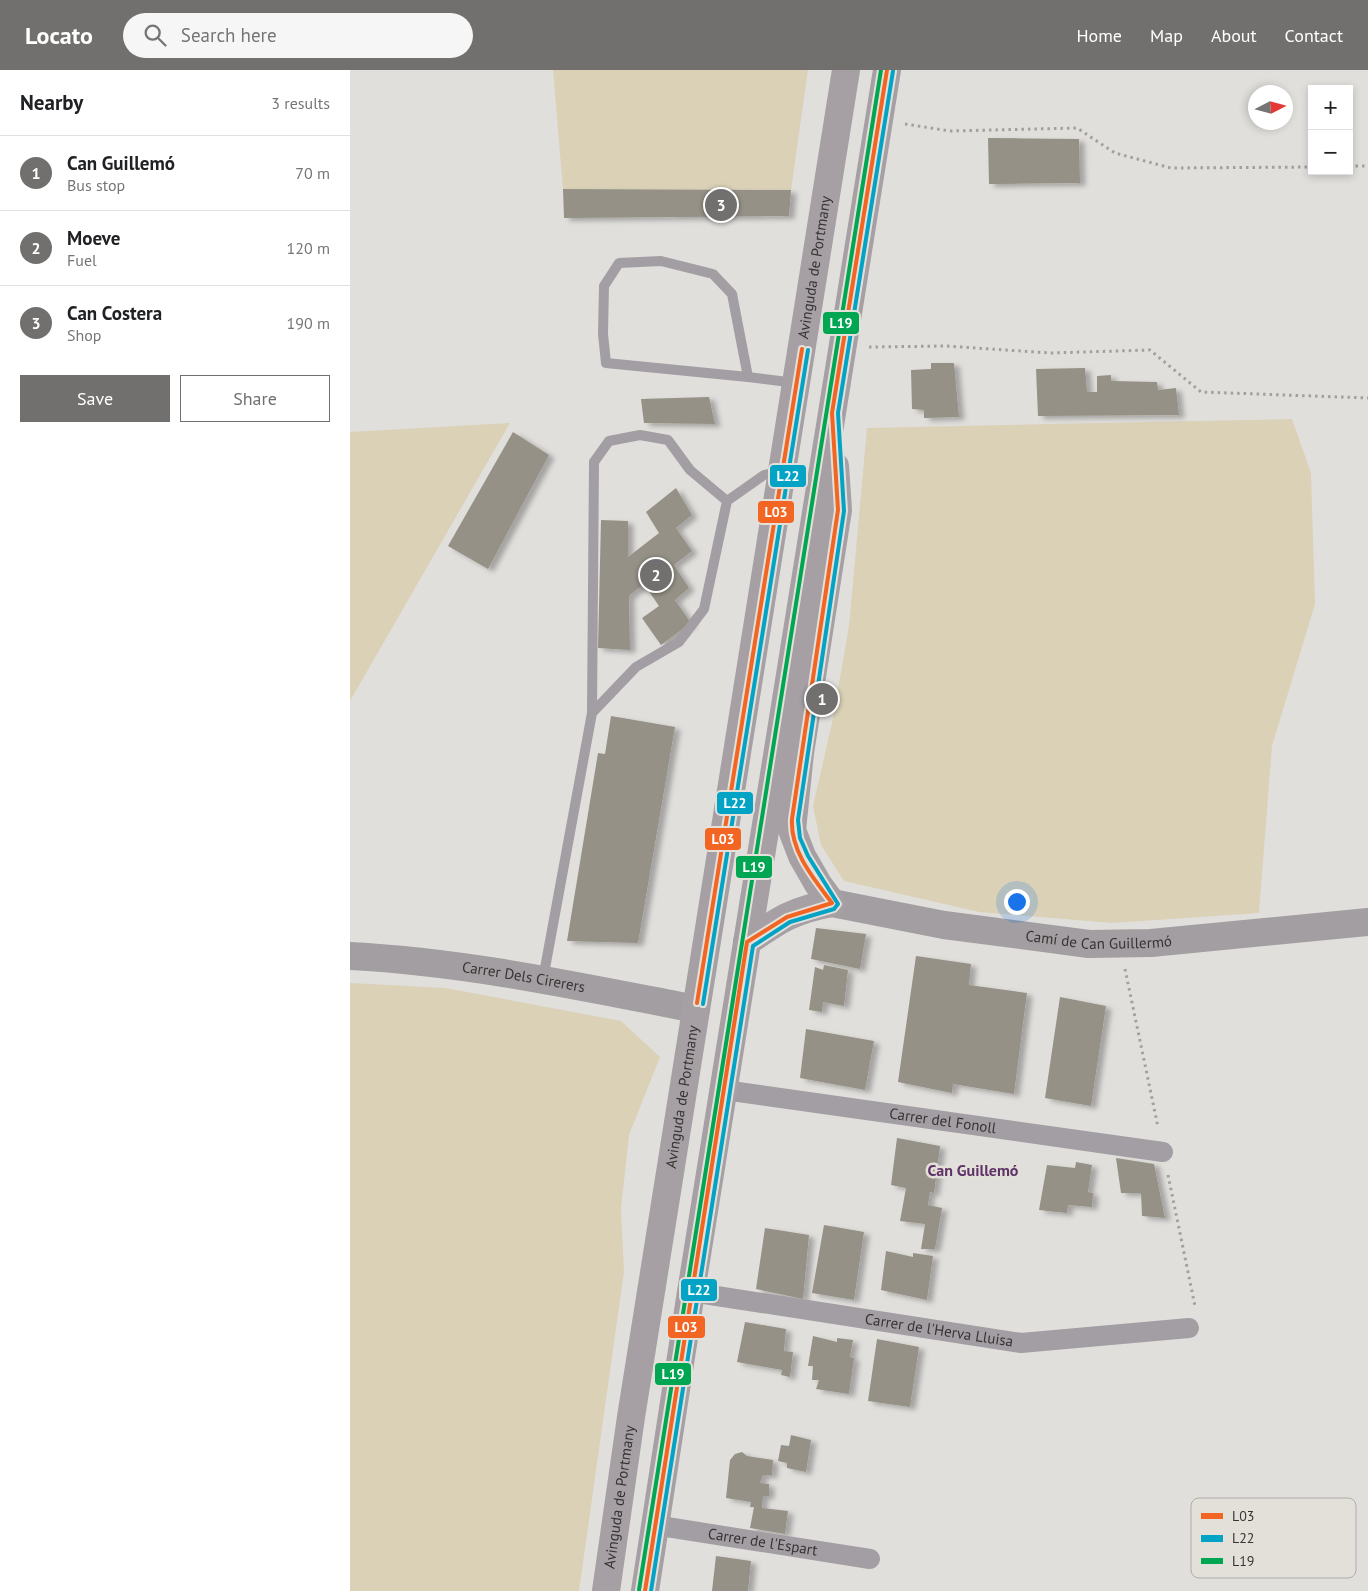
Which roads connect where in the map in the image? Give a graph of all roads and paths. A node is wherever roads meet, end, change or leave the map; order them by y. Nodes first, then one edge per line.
1 (846, 70) edge
2 (887, 70) edge
3 (879, 121) junction
4 (1353, 166) edge
5 (1368, 166) edge
6 (1308, 167) edge
7 (843, 347) junction
8 (748, 377) junction
9 (797, 383) junction
10 (1368, 398) edge
11 (832, 413) junction
12 (783, 470) junction
13 (727, 501) junction
14 (592, 713) junction
15 (832, 902) junction
16 (1368, 922) edge
17 (747, 942) junction
18 (350, 956) edge
19 (543, 979) junction
20 (696, 1009) junction
21 (724, 1090) junction
22 (1163, 1152) dead end
23 (691, 1292) junction
24 (1189, 1328) dead end
25 (654, 1525) junction
26 (870, 1559) dead end
27 (606, 1591) edge
28 (645, 1591) edge

1 - 9 main road, Avinguda de Portmany
2 - 3 main road
3 - 6 path
3 - 7 main road
4 - 5 path
7 - 10 path
7 - 11 main road
8 - 8 lane
8 - 9 lane
9 - 12 main road, Avinguda de Portmany
11 - 15 main road
11 - 17 main road
12 - 13 lane
12 - 20 main road, Avinguda de Portmany
13 - 14 lane
13 - 14 lane
14 - 19 lane
15 - 16 street, Camí de Can Guillermó
15 - 17 main road
17 - 21 main road
18 - 19 street, Carrer Dels Cirerers
19 - 20 street, Carrer Dels Cirerers
20 - 27 main road, Avinguda de Portmany
21 - 22 street, Carrer del Fonoll
21 - 23 main road
23 - 24 street, Carrer de l'Herva Lluisa
23 - 25 main road
25 - 26 street, Carrer de l'Espart
25 - 28 main road

